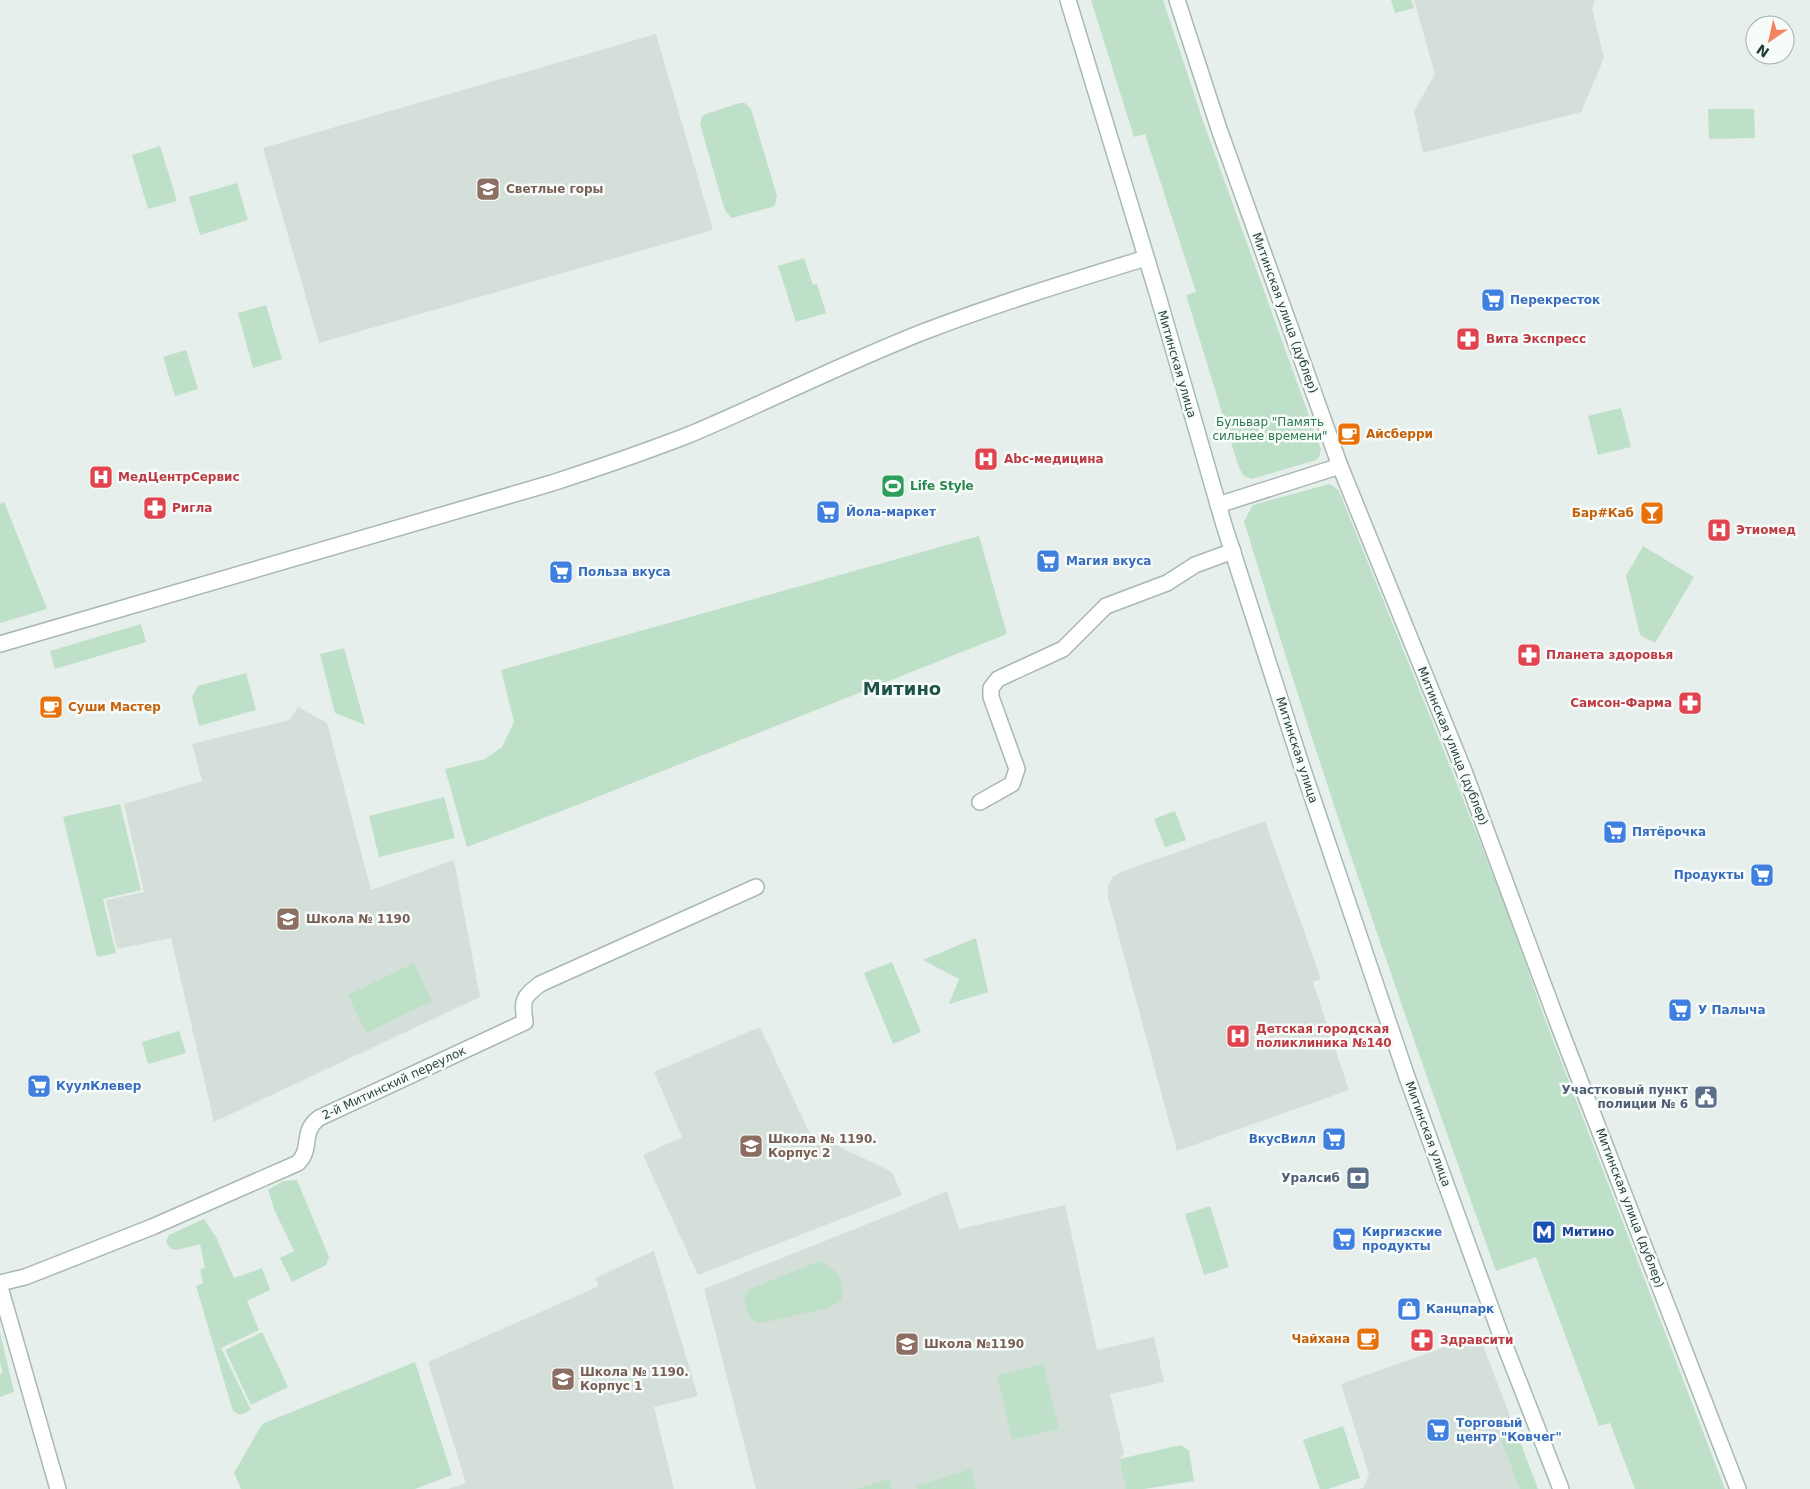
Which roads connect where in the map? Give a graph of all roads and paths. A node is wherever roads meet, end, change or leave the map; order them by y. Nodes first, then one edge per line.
1 (1068, 0) edge
2 (1177, 0) edge
3 (1146, 258) junction
4 (1340, 466) junction
5 (1218, 505) junction
6 (1233, 551) junction
7 (0, 644) edge
8 (980, 802) dead end
9 (756, 888) dead end
10 (0, 1285) edge
11 (58, 1489) edge
12 (1561, 1489) edge
13 (1738, 1489) edge

1 - 3 street, Митинская улица
2 - 4 street, Митинская улица (дублер)
3 - 5 street, Митинская улица
3 - 7 street
4 - 5 street
4 - 13 street, Митинская улица (дублер)
5 - 6 street, Митинская улица
6 - 8 street
6 - 12 street, Митинская улица
9 - 10 street, 2-й Митинский переулок
10 - 11 street

